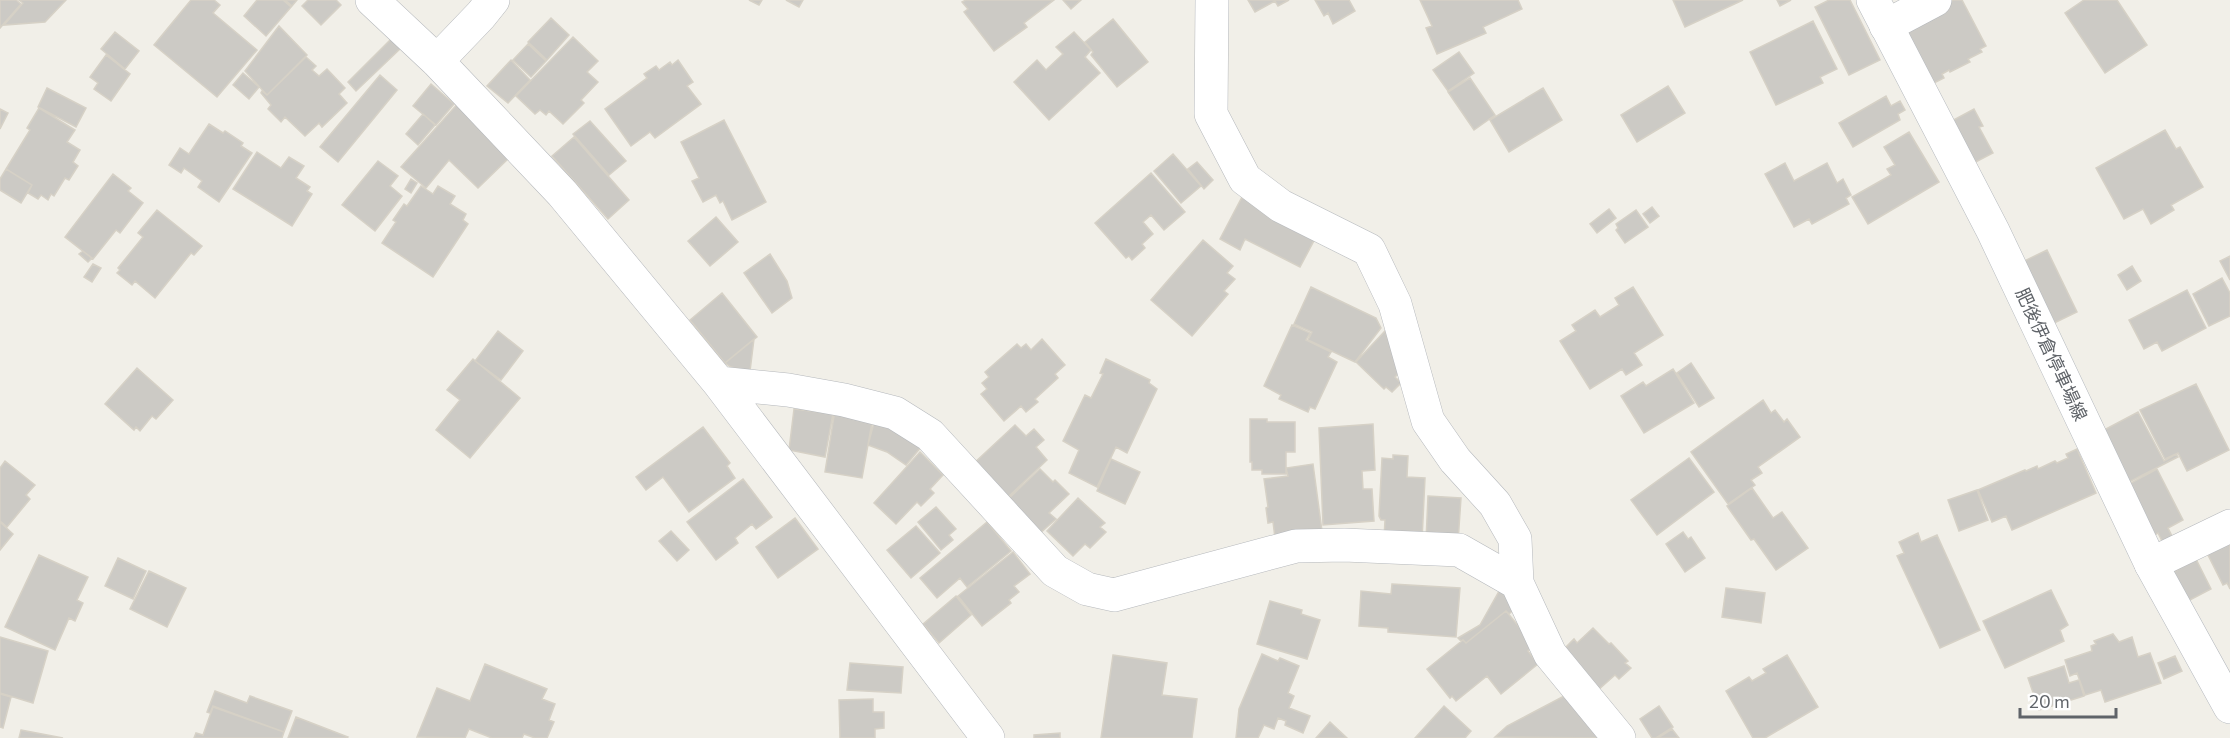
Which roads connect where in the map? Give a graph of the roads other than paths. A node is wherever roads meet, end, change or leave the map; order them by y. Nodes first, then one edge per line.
1 (372, 0) edge
2 (493, 0) edge
3 (1212, 0) edge
4 (1935, 0) edge
5 (1879, 13) edge
6 (437, 61) junction
7 (719, 383) junction
8 (2230, 526) edge
9 (2151, 564) junction
10 (1516, 583) junction
11 (2230, 707) edge
12 (988, 738) edge
13 (1619, 738) edge

1 - 6 street
2 - 6 street
3 - 10 street
4 - 5 street
5 - 9 street, 肥後伊倉停車場線
6 - 7 street
7 - 10 street
7 - 12 street
8 - 9 street
9 - 11 street, 肥後伊倉停車場線
10 - 13 street

